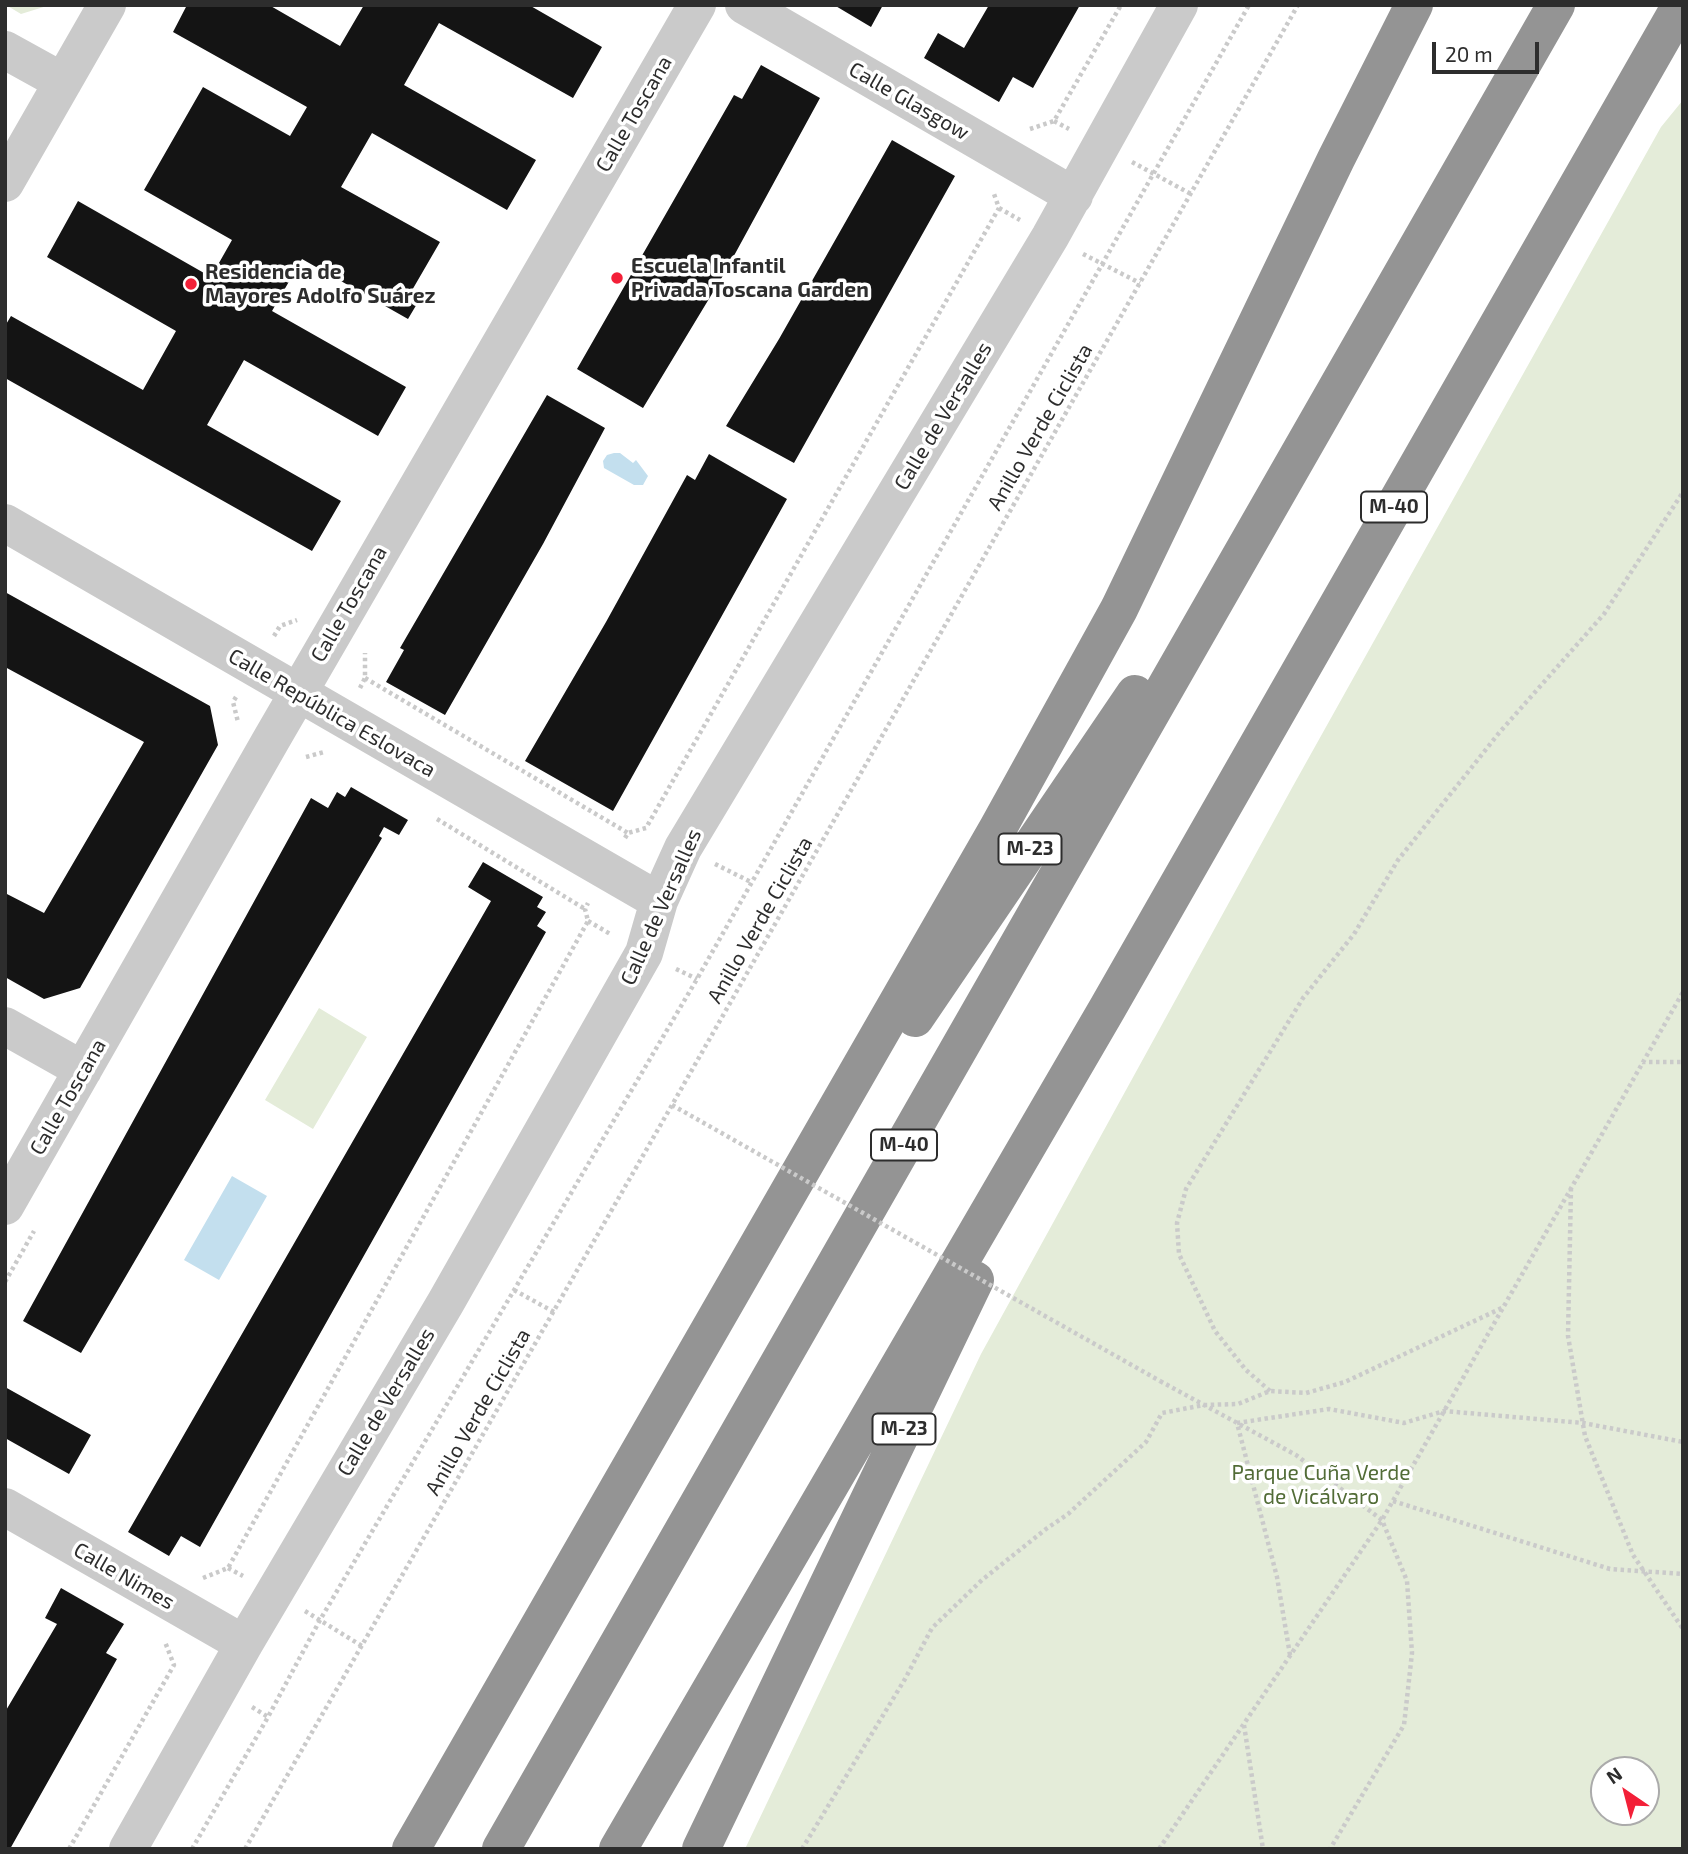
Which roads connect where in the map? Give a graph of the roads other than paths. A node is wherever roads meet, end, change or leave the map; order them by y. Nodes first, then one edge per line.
1 (107, 5) edge
2 (697, 5) edge
3 (744, 5) edge
4 (1179, 5) edge
5 (1414, 5) edge
6 (1556, 5) edge
7 (1681, 5) edge
8 (5, 50) edge
9 (63, 82) junction
10 (5, 183) edge
11 (1074, 196) junction
12 (1307, 441) junction
13 (5, 523) edge
14 (298, 694) junction
15 (659, 901) junction
16 (1107, 1009) junction
17 (5, 1026) edge
18 (83, 1070) junction
19 (5, 1206) edge
20 (751, 1256) junction
21 (5, 1507) edge
22 (244, 1644) junction
23 (128, 1849) edge
24 (411, 1849) edge
25 (500, 1849) edge
26 (618, 1849) edge
27 (701, 1849) edge

1 - 9 street
2 - 14 street, Calle Toscana
3 - 11 street, Calle Glasgow
4 - 11 street, Calle de Versalles
5 - 20 highway
6 - 12 highway, M-40
7 - 16 highway, M-40
8 - 9 street
9 - 10 street
11 - 15 street, Calle de Versalles
12 - 20 highway, M-23
12 - 25 highway, M-40
13 - 14 street, Calle República Eslovaca
14 - 15 street, Calle República Eslovaca
14 - 18 street, Calle Toscana
15 - 22 street, Calle de Versalles
16 - 26 highway, M-40
16 - 27 highway, M-23
17 - 18 street
18 - 19 street, Calle Toscana
20 - 24 highway, M-23
21 - 22 street, Calle Nimes
22 - 23 street, Calle de Versalles

